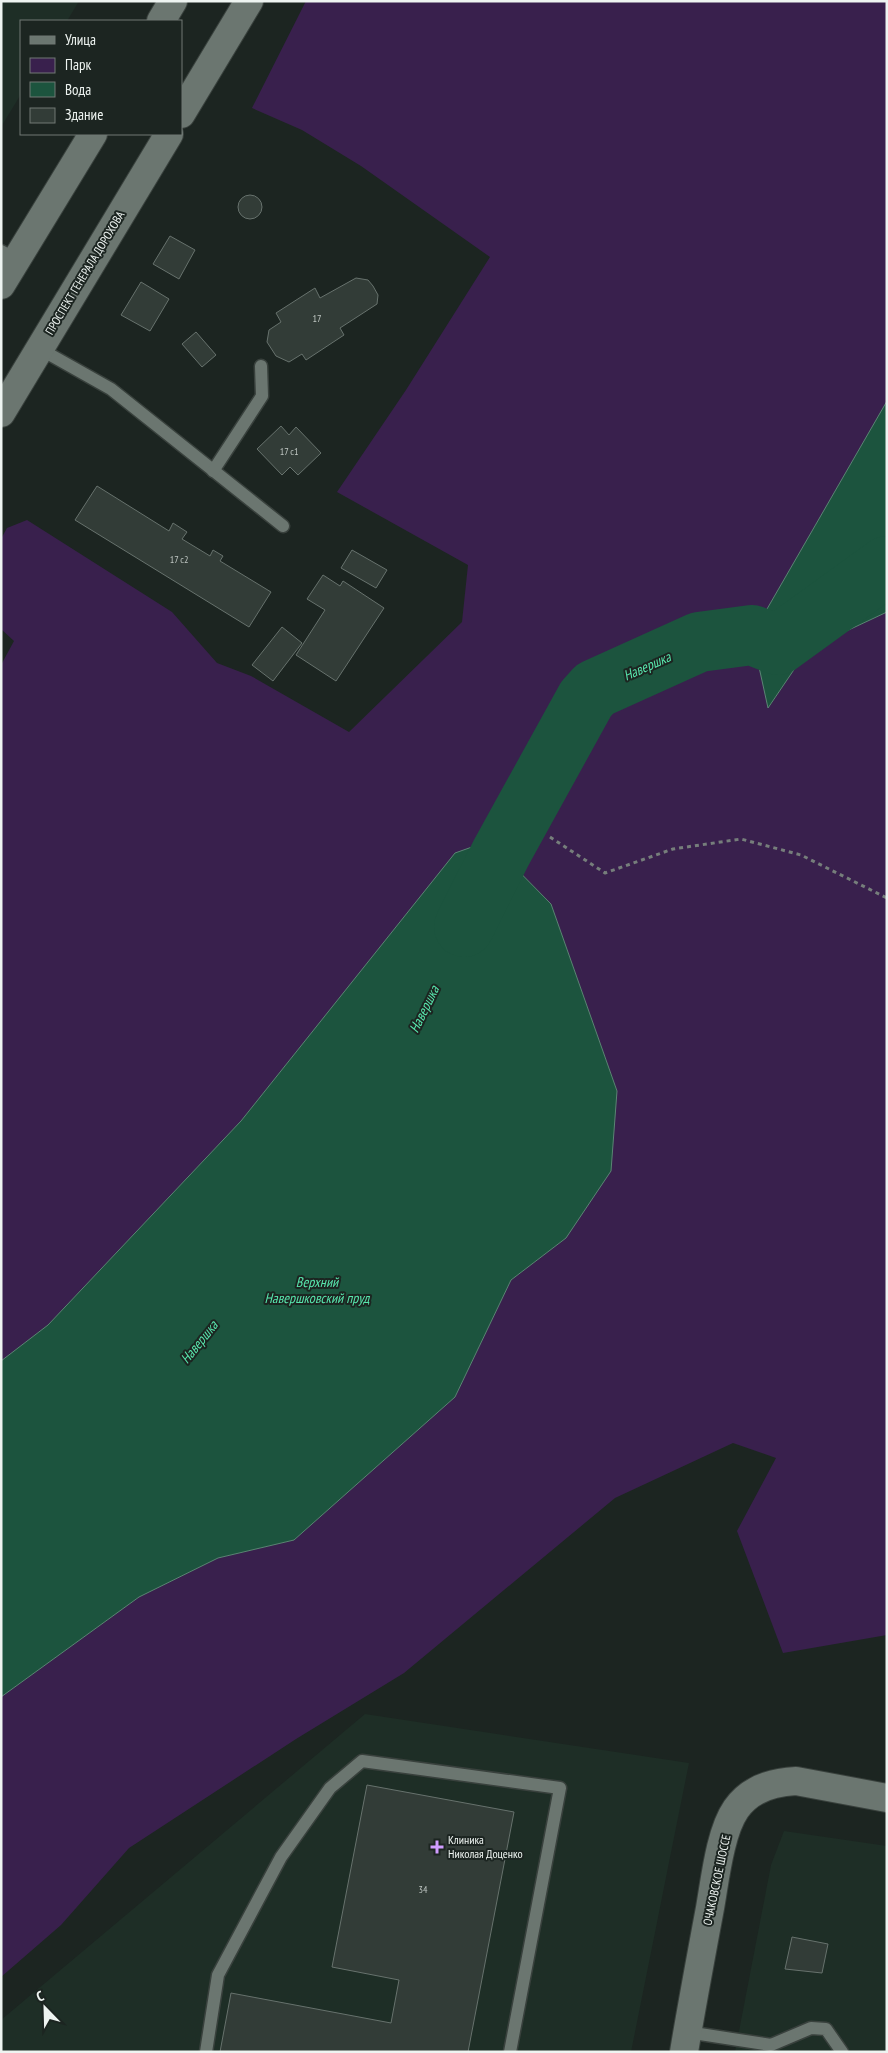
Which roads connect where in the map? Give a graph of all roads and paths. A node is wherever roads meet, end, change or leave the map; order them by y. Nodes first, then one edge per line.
1 (173, 1) edge
2 (249, 1) edge
3 (162, 20) edge
4 (182, 112) edge
5 (92, 135) edge
6 (168, 135) edge
7 (9, 255) edge
8 (1, 285) edge
9 (40, 349) junction
10 (261, 366) dead end
11 (1, 412) edge
12 (214, 471) junction
13 (283, 526) dead end
14 (550, 837) dead end
15 (887, 898) edge
16 (887, 1798) edge
17 (685, 2042) edge
18 (206, 2052) edge
19 (510, 2052) edge
20 (842, 2052) edge

1 - 3 main road
2 - 4 main road
5 - 7 main road
6 - 9 main road, ПРОСПЕКТ ГЕНЕРАЛА ДОРОХОВА
7 - 8 main road
9 - 11 main road, ПРОСПЕКТ ГЕНЕРАЛА ДОРОХОВА
9 - 12 lane
10 - 12 lane
12 - 13 lane
14 - 15 path
16 - 17 main road, ОЧАКОВСКОЕ ШОССЕ
17 - 20 lane
18 - 19 lane

